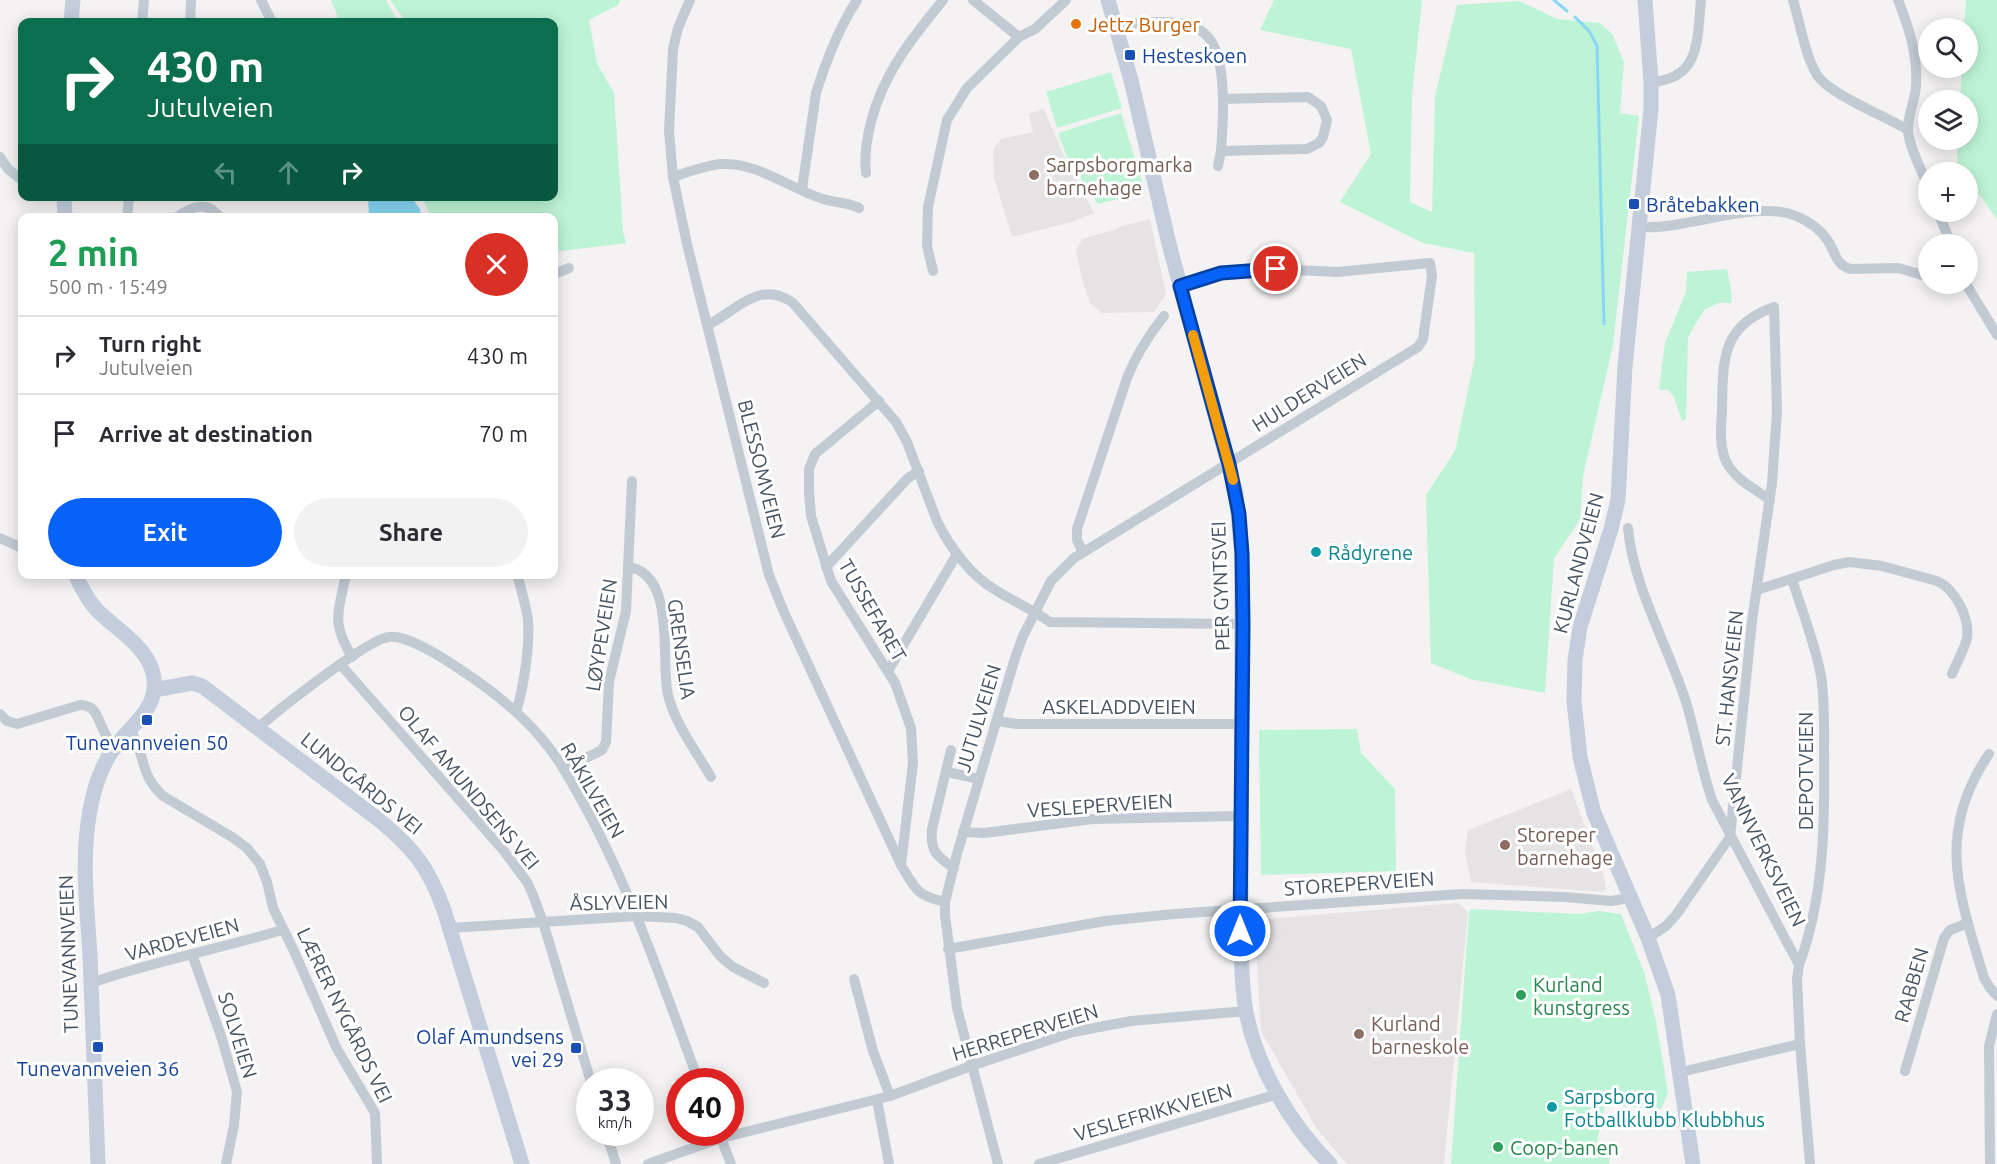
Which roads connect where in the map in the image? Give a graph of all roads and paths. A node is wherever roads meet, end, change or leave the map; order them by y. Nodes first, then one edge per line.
1 (73, 0) edge
2 (144, 0) edge
3 (191, 0) edge
4 (261, 0) edge
5 (690, 0) edge
6 (857, 0) edge
7 (943, 0) edge
8 (973, 0) edge
9 (1066, 0) edge
10 (1108, 0) edge
11 (1645, 0) edge
12 (1701, 0) edge
13 (1793, 0) edge
14 (1899, 0) edge
15 (71, 18) edge
16 (142, 18) edge
17 (190, 18) edge
18 (270, 18) edge
19 (1116, 27) junction
20 (1019, 37) junction
21 (1651, 82) junction
22 (1224, 99) junction
23 (1908, 130) junction
24 (1221, 151) junction
25 (0, 157) edge
26 (1919, 162) edge
27 (1218, 166) dead end
28 (866, 172) dead end
29 (18, 177) edge
30 (673, 177) junction
31 (801, 189) junction
32 (859, 208) dead end
33 (184, 213) edge
34 (216, 213) edge
35 (1641, 227) junction
36 (570, 268) dead end
37 (933, 271) dead end
38 (558, 272) edge
39 (1918, 274) edge
40 (1180, 286) junction
41 (1971, 294) edge
42 (1164, 316) dead end
43 (708, 325) junction
44 (1997, 335) edge
45 (879, 401) junction
46 (1229, 464) junction
47 (919, 471) junction
48 (632, 481) dead end
49 (1770, 500) junction
50 (1628, 528) dead end
51 (0, 538) edge
52 (18, 546) edge
53 (1083, 552) junction
54 (957, 554) junction
55 (629, 567) junction
56 (826, 567) junction
57 (78, 579) edge
58 (345, 579) edge
59 (518, 579) edge
60 (1792, 579) junction
61 (1757, 590) junction
62 (1036, 612) junction
63 (1243, 624) junction
64 (352, 657) junction
65 (341, 665) junction
66 (888, 671) junction
67 (1952, 674) dead end
68 (154, 690) junction
69 (516, 712) junction
70 (0, 714) edge
71 (997, 721) junction
72 (1242, 723) junction
73 (259, 727) junction
74 (131, 730) junction
75 (114, 748) junction
76 (951, 750) dead end
77 (1989, 754) dead end
78 (564, 769) junction
79 (947, 771) junction
80 (711, 777) dead end
81 (979, 779) junction
82 (1240, 816) junction
83 (963, 832) junction
84 (1730, 837) junction
85 (901, 865) junction
86 (954, 868) junction
87 (1630, 898) junction
88 (945, 902) junction
89 (1239, 909) junction
90 (637, 916) junction
91 (543, 922) junction
92 (1968, 923) junction
93 (450, 928) junction
94 (282, 930) junction
95 (1648, 938) junction
96 (948, 950) junction
97 (192, 954) junction
98 (1798, 965) junction
99 (855, 979) dead end
100 (91, 983) junction
101 (764, 983) dead end
102 (1997, 996) edge
103 (1245, 1011) junction
104 (1997, 1014) edge
105 (1800, 1044) junction
106 (971, 1066) junction
107 (587, 1068) edge
108 (694, 1068) edge
109 (1905, 1071) dead end
110 (1681, 1072) junction
111 (1278, 1094) junction
112 (891, 1096) junction
113 (877, 1100) junction
114 (744, 1130) edge
115 (610, 1146) edge
116 (693, 1146) edge
117 (724, 1146) edge
118 (98, 1164) edge
119 (226, 1164) edge
120 (377, 1164) edge
121 (522, 1164) edge
122 (616, 1164) edge
123 (648, 1164) edge
124 (731, 1164) edge
125 (889, 1164) edge
126 (998, 1164) edge
127 (1039, 1164) edge
128 (1330, 1164) edge
129 (1693, 1164) edge
130 (1810, 1164) edge
131 (1990, 1164) edge

1 - 15 street
2 - 16 street
3 - 17 street
4 - 18 street
5 - 30 street, BLESSOMVEIEN
6 - 31 street
7 - 28 street
8 - 20 street
9 - 20 street
10 - 19 street, PER GYNTSVEI
11 - 21 street
12 - 21 street
13 - 23 street
14 - 23 street
19 - 22 street
19 - 40 street, PER GYNTSVEI
20 - 37 street
21 - 35 street
22 - 24 street
22 - 24 street
23 - 26 street
24 - 27 street
25 - 29 street
30 - 31 street
30 - 43 street, BLESSOMVEIEN
31 - 32 street
33 - 34 street
35 - 39 street
35 - 87 street, KURLANDVEIEN
36 - 38 street
40 - 46 street, PER GYNTSVEI
40 - 46 street, HULDERVEIEN
41 - 44 street
42 - 53 street
43 - 45 street
43 - 85 street, BLESSOMVEIEN
45 - 47 street
45 - 56 street, TUSSEFARET
46 - 53 street, HULDERVEIEN
46 - 63 street, PER GYNTSVEI
47 - 54 street
47 - 56 street
48 - 55 street, LØYPEVEIEN
49 - 49 street, ST. HANSVEIEN
49 - 61 street, ST. HANSVEIEN
50 - 84 street, VANNVERKSVEIEN
51 - 52 street
53 - 62 street, JUTULVEIEN
54 - 62 street
54 - 66 street
55 - 78 street, LØYPEVEIEN
55 - 80 street, GRENSELIA
56 - 66 street, TUSSEFARET
57 - 68 street
58 - 64 street
59 - 69 street
60 - 61 street
60 - 67 street
60 - 98 street, DEPOTVEIEN
61 - 84 street, ST. HANSVEIEN
62 - 63 street
62 - 71 street, JUTULVEIEN
63 - 72 street, PER GYNTSVEI
64 - 65 street, RÅKILVEIEN
64 - 69 street, RÅKILVEIEN
65 - 73 street, RÅKILVEIEN
65 - 91 street, OLAF AMUNDSENS VEI
66 - 85 street, TUSSEFARET
68 - 73 street, LUNDGÅRDS VEI
68 - 74 street, TUNEVANNVEIEN
69 - 78 street, RÅKILVEIEN
70 - 75 street
71 - 72 street, ASKELADDVEIEN
71 - 81 street, JUTULVEIEN
72 - 82 street, PER GYNTSVEI
73 - 93 street, LUNDGÅRDS VEI
74 - 75 street, TUNEVANNVEIEN
74 - 94 street, LÆRER NYGÅRDS VEI
75 - 100 street, TUNEVANNVEIEN
76 - 79 street
77 - 92 street
78 - 90 street, RÅKILVEIEN
79 - 81 street
79 - 86 street
81 - 83 street, JUTULVEIEN
82 - 83 street, VESLEPERVEIEN
82 - 89 street, PER GYNTSVEI
83 - 86 street, JUTULVEIEN
84 - 95 street, ST. HANSVEIEN
84 - 98 street, VANNVERKSVEIEN
85 - 88 street, BLESSOMVEIEN
86 - 88 street, JUTULVEIEN
87 - 89 street, STOREPERVEIEN
87 - 95 street, KURLANDVEIEN
88 - 96 street, JUTULVEIEN
89 - 96 street, STOREPERVEIEN
89 - 103 street, PER GYNTSVEI
90 - 91 street, ÅSLYVEIEN
90 - 101 street, ÅSLYVEIEN
90 - 108 street, RÅKILVEIEN
91 - 93 street, ÅSLYVEIEN
91 - 107 street, OLAF AMUNDSENS VEI
92 - 102 street
92 - 109 street, RABBEN
93 - 121 street, LUNDGÅRDS VEI
94 - 97 street, VARDEVEIEN
94 - 120 street, LÆRER NYGÅRDS VEI
95 - 110 street, KURLANDVEIEN
96 - 106 street, JUTULVEIEN
97 - 100 street, VARDEVEIEN
97 - 119 street, SOLVEIEN
98 - 105 street, VANNVERKSVEIEN
99 - 112 street
100 - 118 street, TUNEVANNVEIEN
103 - 106 street, HERREPERVEIEN
103 - 111 street, PER GYNTSVEI
104 - 131 street
105 - 110 street
105 - 130 street, VANNVERKSVEIEN
106 - 112 street, HERREPERVEIEN
106 - 126 street, JUTULVEIEN
110 - 129 street, KURLANDVEIEN
111 - 127 street, VESLEFRIKKVEIEN
111 - 128 street, PER GYNTSVEI
112 - 113 street, HERREPERVEIEN
113 - 114 street, HERREPERVEIEN
113 - 125 street
115 - 122 street
116 - 123 street, HERREPERVEIEN
117 - 124 street

